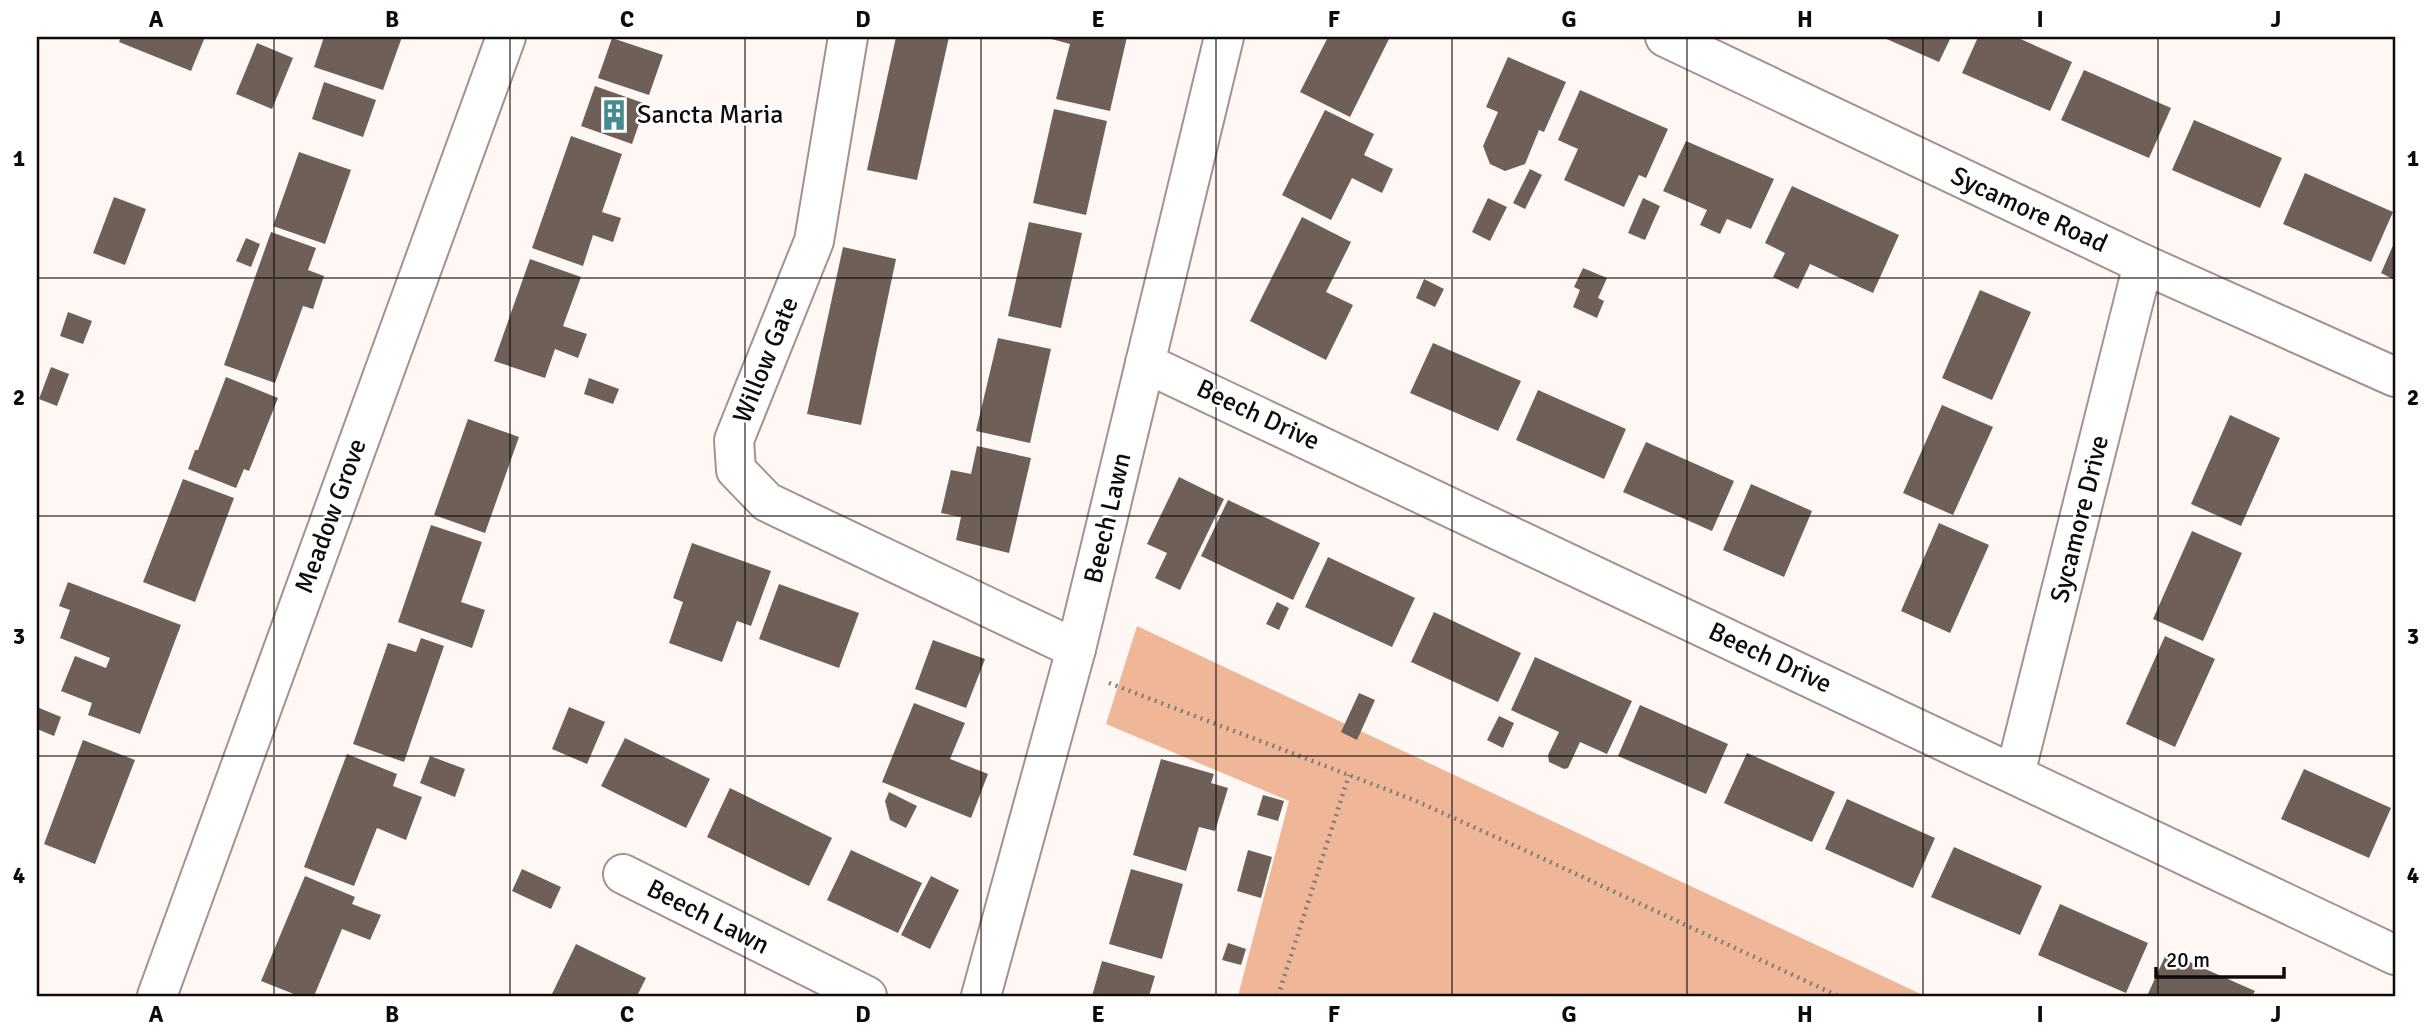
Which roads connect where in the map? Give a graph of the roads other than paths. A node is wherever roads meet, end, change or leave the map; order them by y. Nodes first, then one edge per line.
1 (506, 37) edge
2 (848, 37) edge
3 (1224, 37) edge
4 (1665, 37) edge
5 (2143, 264) junction
6 (1145, 363) junction
7 (2395, 377) edge
8 (1076, 649) junction
9 (2015, 774) junction
10 (623, 874) dead end
11 (2395, 955) edge
12 (157, 996) edge
13 (867, 996) edge
14 (981, 996) edge

1 - 12 street, Meadow Grove
2 - 8 street, Willow Gate
3 - 6 street, Beech Lawn
4 - 5 street, Sycamore Road
5 - 7 street, Sycamore Road
5 - 9 street, Sycamore Drive
6 - 8 street, Beech Lawn
6 - 9 street, Beech Drive
8 - 14 street, Beech Lawn
9 - 11 street, Beech Drive
10 - 13 street, Beech Lawn

